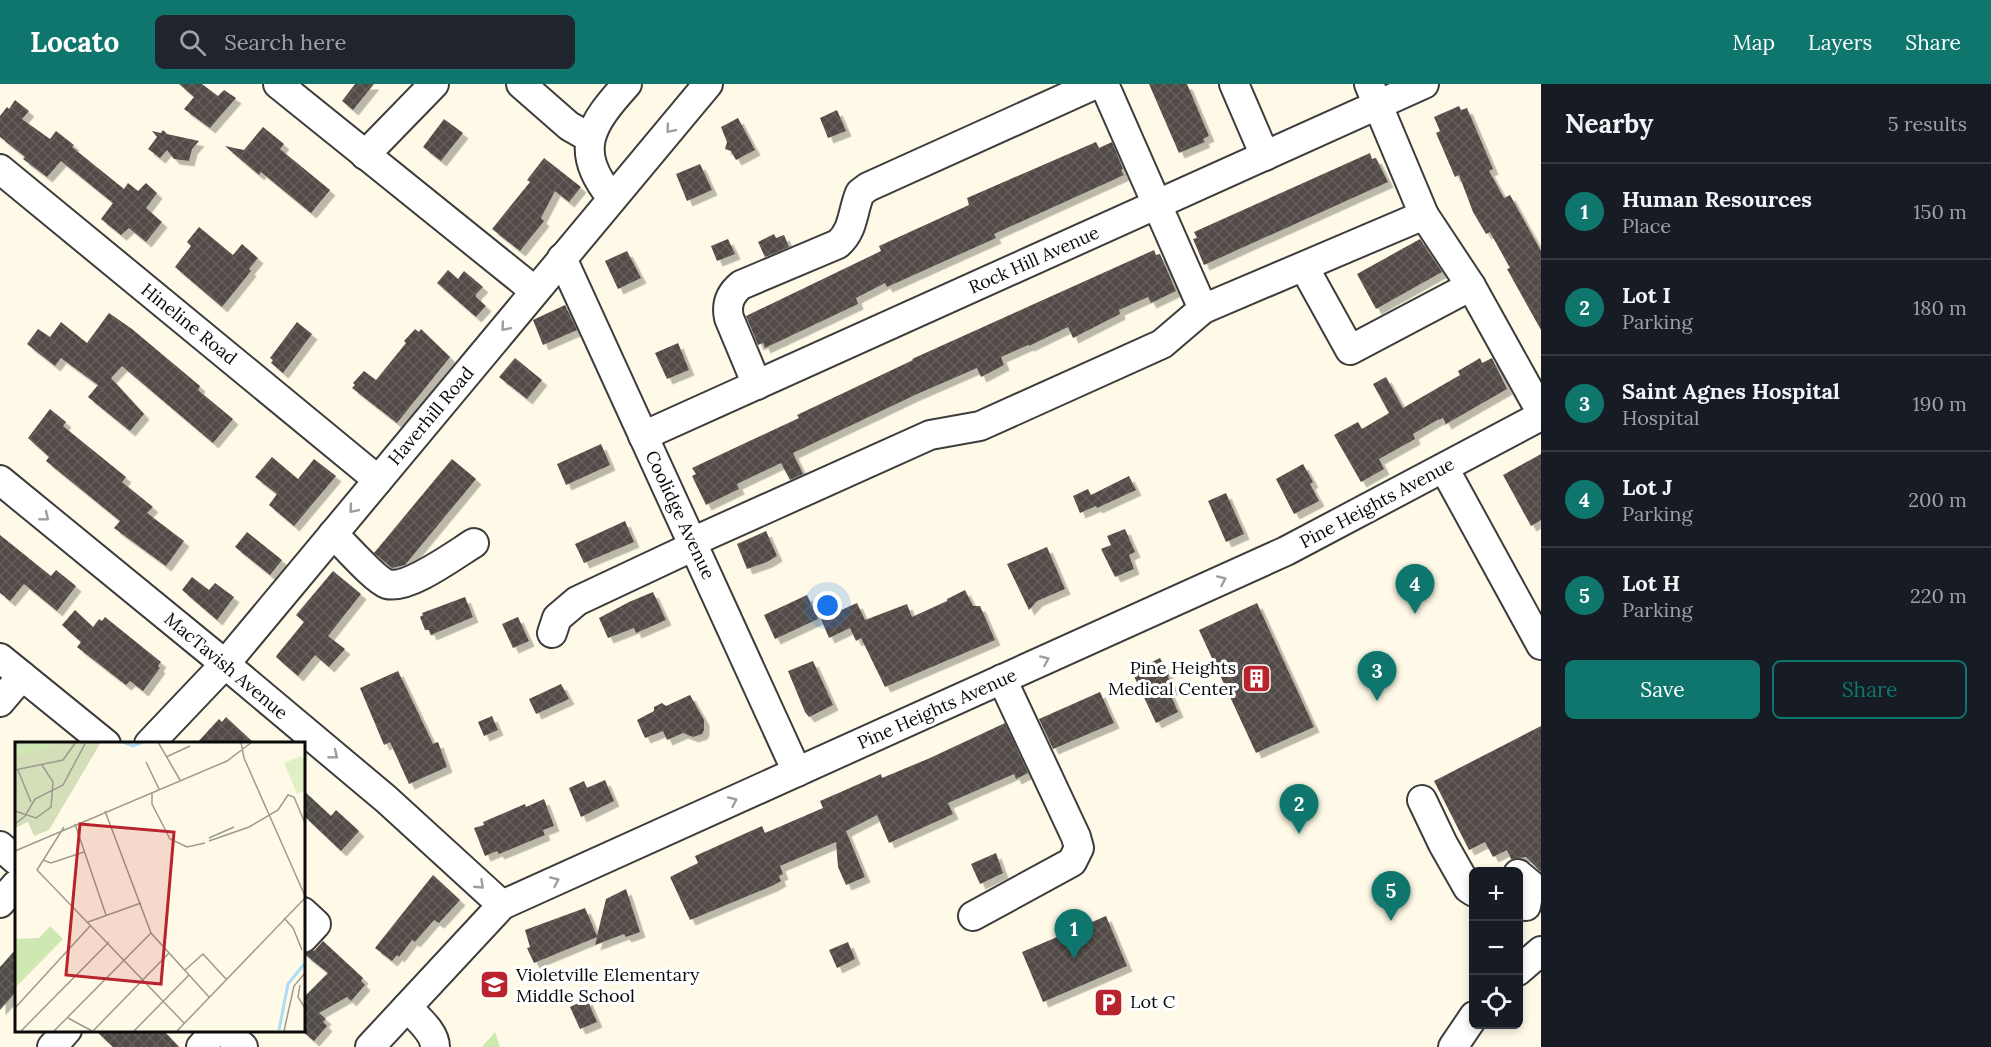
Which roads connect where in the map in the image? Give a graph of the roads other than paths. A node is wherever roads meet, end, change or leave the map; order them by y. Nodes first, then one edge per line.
1 (278, 84) edge
2 (434, 84) edge
3 (521, 84) edge
4 (627, 84) edge
5 (708, 84) edge
6 (1095, 84) edge
7 (1104, 84) edge
8 (1234, 84) edge
9 (1424, 84) edge
10 (1373, 94) edge
11 (590, 138) junction
12 (365, 155) junction
13 (1265, 156) junction
14 (0, 169) edge
15 (612, 198) junction
16 (1156, 205) junction
17 (1424, 215) junction
18 (562, 258) junction
19 (1304, 267) junction
20 (1471, 286) junction
21 (535, 291) junction
22 (1203, 309) junction
23 (757, 384) junction
24 (1541, 412) edge
25 (1541, 416) edge
26 (643, 436) junction
27 (1444, 468) junction
28 (0, 480) edge
29 (378, 480) junction
30 (333, 534) junction
31 (474, 543) dead end
32 (693, 544) junction
33 (552, 633) dead end
34 (1541, 645) edge
35 (0, 658) edge
36 (225, 664) junction
37 (22, 676) junction
38 (1002, 679) junction
39 (0, 702) edge
40 (104, 742) edge
41 (151, 742) edge
42 (797, 772) junction
43 (1422, 800) dead end
44 (0, 846) edge
45 (15, 859) edge
46 (1523, 878) edge
47 (1469, 884) edge
48 (15, 886) edge
49 (0, 903) edge
50 (502, 905) junction
51 (304, 913) edge
52 (1528, 913) edge
53 (973, 916) dead end
54 (304, 937) edge
55 (1541, 951) edge
56 (1523, 967) edge
57 (407, 1007) junction
58 (1469, 1022) edge
59 (65, 1032) edge
60 (214, 1032) edge
61 (225, 1032) edge
62 (52, 1047) edge
63 (201, 1047) edge
64 (243, 1047) edge
65 (370, 1047) edge
66 (435, 1047) edge
67 (1453, 1047) edge

1 - 12 street
2 - 12 street
3 - 11 street
4 - 11 street
5 -> 15 street, Haverhill Road
6 - 23 street
7 - 16 street
8 - 13 street
9 - 10 street, Rock Hill Avenue
10 - 13 street, Rock Hill Avenue
10 - 17 street
11 - 15 street
12 - 21 street
13 - 16 street, Rock Hill Avenue
14 - 29 street, Hineline Road
15 - 18 street, Haverhill Road
16 - 22 street
16 - 23 street, Rock Hill Avenue
17 - 19 street
17 - 20 street
18 - 21 street, Haverhill Road
18 - 26 street, Coolidge Avenue
19 - 20 street
19 - 22 street
20 - 24 street
21 -> 29 street, Haverhill Road
22 - 32 street
23 - 26 street, Rock Hill Avenue
25 - 27 street, Pine Heights Avenue
26 - 32 street, Coolidge Avenue
27 - 34 street
38 -> 27 street, Pine Heights Avenue
28 -> 36 street, MacTavish Avenue
29 -> 30 street, Haverhill Road
30 - 31 street
30 - 36 street, Haverhill Road
32 - 33 street
32 - 42 street, Coolidge Avenue
35 - 37 street
36 - 41 street, Haverhill Road
36 -> 50 street, MacTavish Avenue
37 - 39 street
37 - 40 street
38 - 42 street, Pine Heights Avenue
38 - 53 street
50 -> 42 street, Pine Heights Avenue
43 - 47 street
44 - 45 street
46 - 52 street
48 - 49 street
50 - 57 street, Pine Heights Avenue
51 - 54 street
55 - 56 street
57 - 65 street, Pine Heights Avenue
57 - 66 street
58 - 67 street
59 - 62 street
60 - 63 street
61 - 64 street

